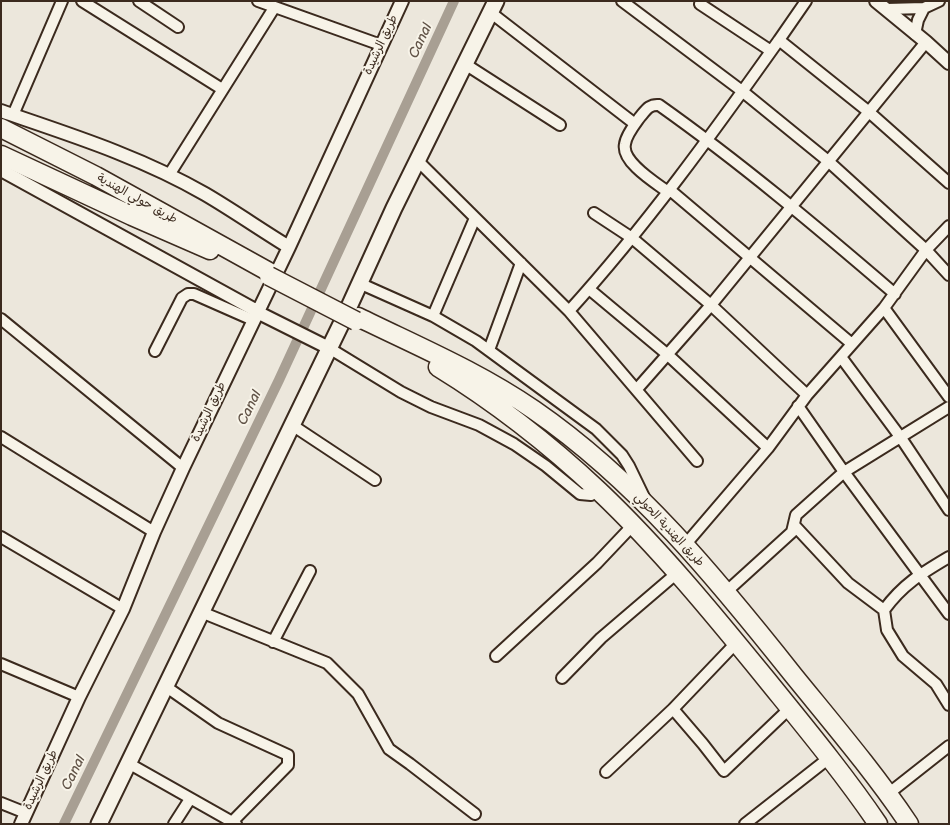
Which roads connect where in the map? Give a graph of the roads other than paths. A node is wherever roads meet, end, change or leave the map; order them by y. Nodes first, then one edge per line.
1 (62, 1) edge
2 (82, 1) edge
3 (139, 1) edge
4 (258, 1) edge
5 (290, 1) edge
6 (402, 1) edge
7 (622, 1) edge
8 (806, 1) edge
9 (876, 1) edge
10 (939, 1) edge
11 (700, 4) dead end
12 (493, 6) edge
13 (924, 8) junction
14 (279, 9) junction
15 (887, 9) junction
16 (178, 27) dead end
17 (916, 34) junction
18 (779, 40) junction
19 (926, 42) junction
20 (381, 45) junction
21 (771, 51) junction
22 (949, 63) edge
23 (465, 64) junction
24 (222, 89) junction
25 (742, 91) junction
26 (869, 112) junction
27 (5, 118) edge
28 (635, 124) junction
29 (560, 125) dead end
30 (708, 140) junction
31 (1, 155) edge
32 (417, 160) junction
33 (828, 161) junction
34 (1, 170) edge
35 (169, 175) junction
36 (949, 183) edge
37 (669, 191) junction
38 (792, 206) junction
39 (594, 213) dead end
40 (476, 218) junction
41 (949, 226) edge
42 (632, 238) junction
43 (289, 248) junction
44 (926, 250) junction
45 (750, 256) junction
46 (521, 263) junction
47 (270, 275) junction
48 (949, 275) edge
49 (359, 283) junction
50 (589, 289) junction
51 (895, 294) junction
52 (711, 305) junction
53 (884, 308) junction
54 (569, 311) junction
55 (256, 314) junction
56 (433, 316) junction
57 (1, 319) edge
58 (357, 319) junction
59 (852, 344) junction
60 (329, 348) junction
61 (489, 350) junction
62 (155, 351) dead end
63 (668, 355) junction
64 (841, 357) junction
65 (637, 389) junction
66 (807, 394) junction
67 (949, 397) edge
68 (798, 406) junction
69 (949, 407) edge
70 (292, 425) junction
71 (1, 437) edge
72 (901, 438) junction
73 (768, 448) junction
74 (697, 461) dead end
75 (183, 468) junction
76 (844, 472) junction
77 (375, 480) dead end
78 (599, 491) junction
79 (649, 506) junction
80 (949, 510) edge
81 (633, 525) junction
82 (794, 525) junction
83 (154, 532) junction
84 (1, 537) edge
85 (685, 545) junction
86 (949, 557) edge
87 (310, 572) dead end
88 (677, 572) junction
89 (920, 574) junction
90 (726, 592) junction
91 (123, 609) junction
92 (884, 610) junction
93 (201, 612) junction
94 (949, 614) edge
95 (273, 642) junction
96 (736, 643) junction
97 (496, 656) dead end
98 (1, 664) edge
99 (562, 678) dead end
100 (165, 686) junction
101 (79, 697) junction
102 (949, 705) edge
103 (790, 708) junction
104 (673, 709) junction
105 (949, 746) edge
106 (859, 757) junction
107 (128, 763) junction
108 (834, 765) junction
109 (606, 772) dead end
110 (885, 790) junction
111 (190, 799) junction
112 (1, 802) edge
113 (864, 804) junction
114 (475, 814) dead end
115 (23, 818) edge
116 (234, 823) edge
117 (99, 824) edge
118 (174, 824) edge
119 (746, 824) edge
120 (878, 824) edge
121 (909, 824) edge

1 - 27 street
2 - 24 street
3 - 16 street
4 - 14 street
5 - 14 street
6 - 20 street, طريق الرشيدة
7 - 25 street
8 - 18 street
9 - 15 street
10 - 13 street
11 - 21 street
12 - 23 main road
12 - 28 street
13 - 15 street
13 - 17 street
14 - 20 street
14 - 24 street
15 - 17 street
17 - 19 street
18 - 21 street
18 - 26 street
19 - 22 street
19 - 26 street
20 - 43 street, طريق الرشيدة
21 - 25 street
23 - 29 street
23 - 32 main road
24 - 35 street
25 - 30 street
25 - 33 street
26 - 33 street
26 - 36 street
27 - 35 street
27 - 47 highway, طريق حولي الهندية
28 - 30 street
28 - 37 street
30 - 37 street
30 - 38 street
31 - 47 highway, طريق حولي الهندية
32 - 40 street
32 - 49 main road
33 - 38 street
33 - 44 street
34 - 55 street
35 - 43 street
37 - 42 street
37 - 45 street
38 - 45 street
38 - 51 street
39 - 42 street
40 - 46 street
40 - 56 street
41 - 44 street
42 - 50 street
42 - 52 street
43 - 55 street, طريق الرشيدة
44 - 48 street
44 - 51 street
45 - 52 street
45 - 59 street
46 - 54 street
46 - 61 street
47 - 58 highway, bridge
49 - 56 street
49 - 60 main road
50 - 54 street
50 - 63 street
51 - 53 street
52 - 63 street
52 - 66 street
53 - 59 street
53 - 67 street
54 - 65 street
55 - 60 street
55 - 62 street
55 - 75 street, طريق الرشيدة
56 - 61 street
57 - 75 street
58 - 78 highway, طريق الهندية الحولي
58 - 79 highway, طريق الهندية الحولي
59 - 64 street
60 - 70 main road
60 - 78 street
61 - 79 street
63 - 65 street
63 - 73 street
64 - 66 street
64 - 72 street
65 - 74 street
66 - 68 street
68 - 73 street
68 - 76 street
69 - 72 street
70 - 77 street
70 - 93 main road
71 - 83 street
72 - 76 street
72 - 80 street
73 - 85 street
75 - 83 street, طريق الرشيدة
76 - 82 street
76 - 89 street
78 - 81 highway, طريق الهندية الحولي
79 - 85 highway, طريق الهندية الحولي
81 - 88 highway, طريق الهندية الحولي
81 - 97 street
82 - 90 street
82 - 92 street
83 - 91 street, طريق الرشيدة
84 - 91 street
85 - 90 highway, طريق الهندية الحولي
86 - 89 street
87 - 95 street
88 - 96 highway, طريق الهندية الحولي
88 - 99 street
89 - 92 street
89 - 94 street
90 - 106 highway, طريق الهندية الحولي
91 - 101 street, طريق الرشيدة
92 - 102 street
93 - 95 street
93 - 100 main road
95 - 114 street
96 - 103 highway, طريق الهندية الحولي
96 - 104 street
98 - 101 street
100 - 107 main road
100 - 116 street
101 - 115 street, طريق الرشيدة
103 - 104 street
103 - 108 highway, طريق الهندية الحولي
104 - 109 street
105 - 110 street
106 - 108 highway
106 - 110 highway, طريق الهندية الحولي
107 - 111 street
107 - 117 main road
108 - 113 highway, طريق الهندية الحولي
108 - 119 street
110 - 113 highway
110 - 121 highway, طريق الهندية الحولي
111 - 116 street
111 - 118 street
112 - 115 street
113 - 120 highway, طريق الهندية الحولي

